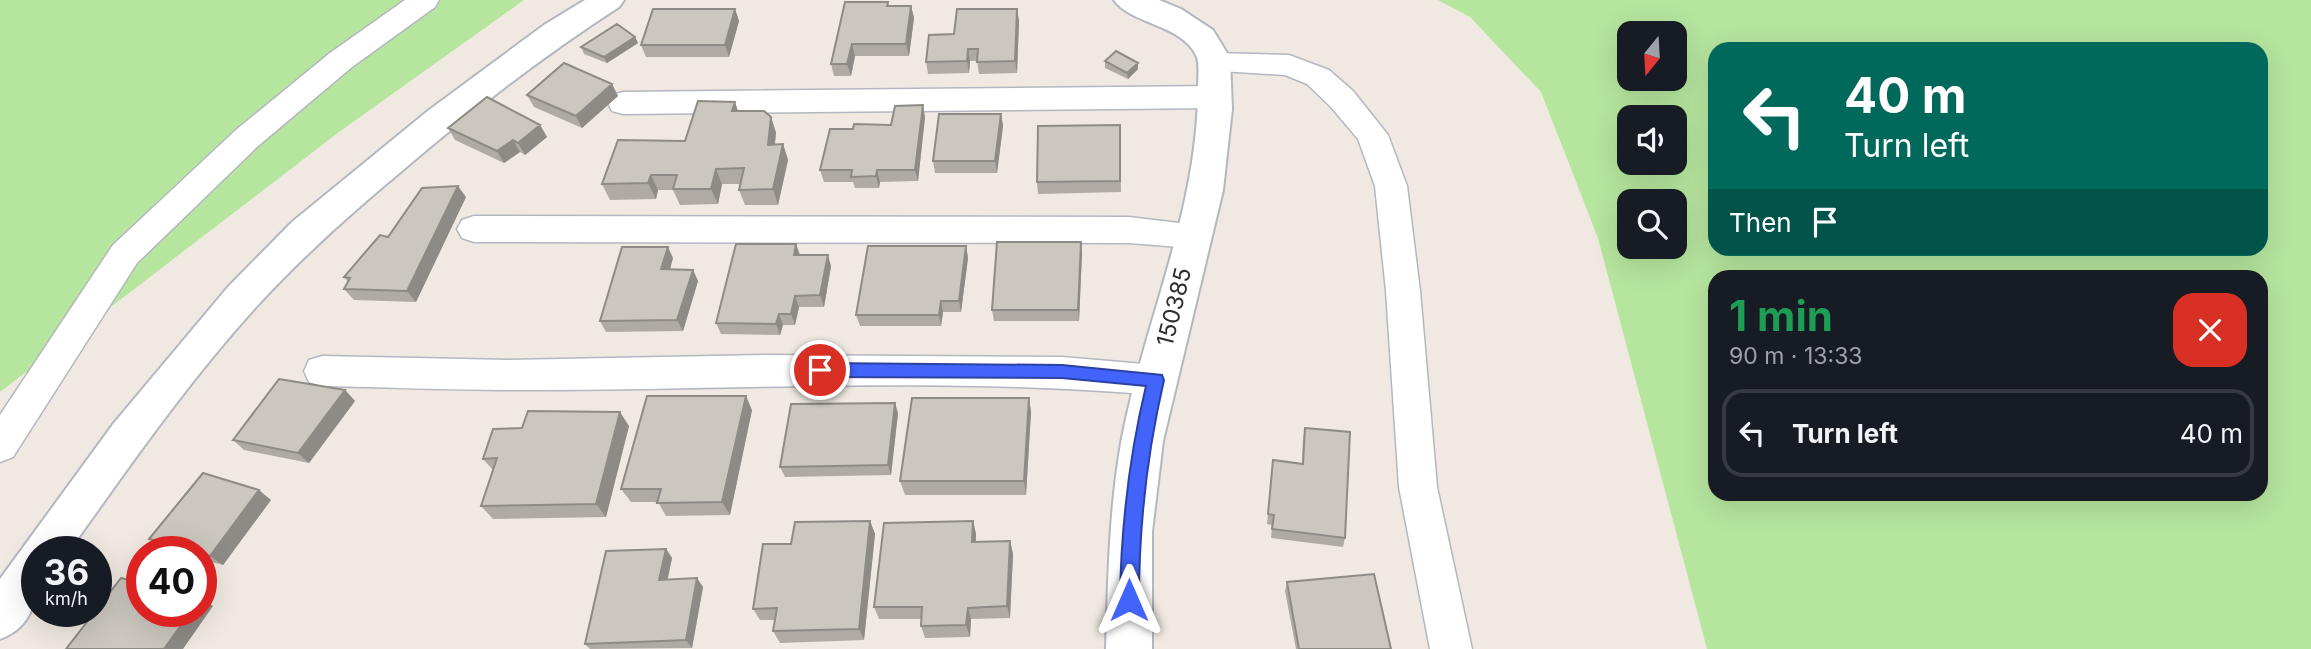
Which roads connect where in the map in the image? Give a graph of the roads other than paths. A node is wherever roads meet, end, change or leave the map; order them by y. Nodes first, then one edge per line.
1 (425, 0) edge
2 (608, 0) edge
3 (1130, 0) edge
4 (1215, 80) junction
5 (623, 103) dead end
6 (474, 229) dead end
7 (1192, 235) junction
8 (321, 371) dead end
9 (1156, 380) junction
10 (0, 446) edge
11 (55, 536) edge
12 (21, 586) edge
13 (0, 618) edge
14 (1129, 649) edge
15 (1451, 649) edge

1 - 10 street
2 - 11 street
3 - 4 street
4 - 5 street
4 - 7 street, 150385
4 - 15 street
6 - 7 street
7 - 9 street, 150385
8 - 9 street
9 - 14 street, 150385
12 - 13 street

